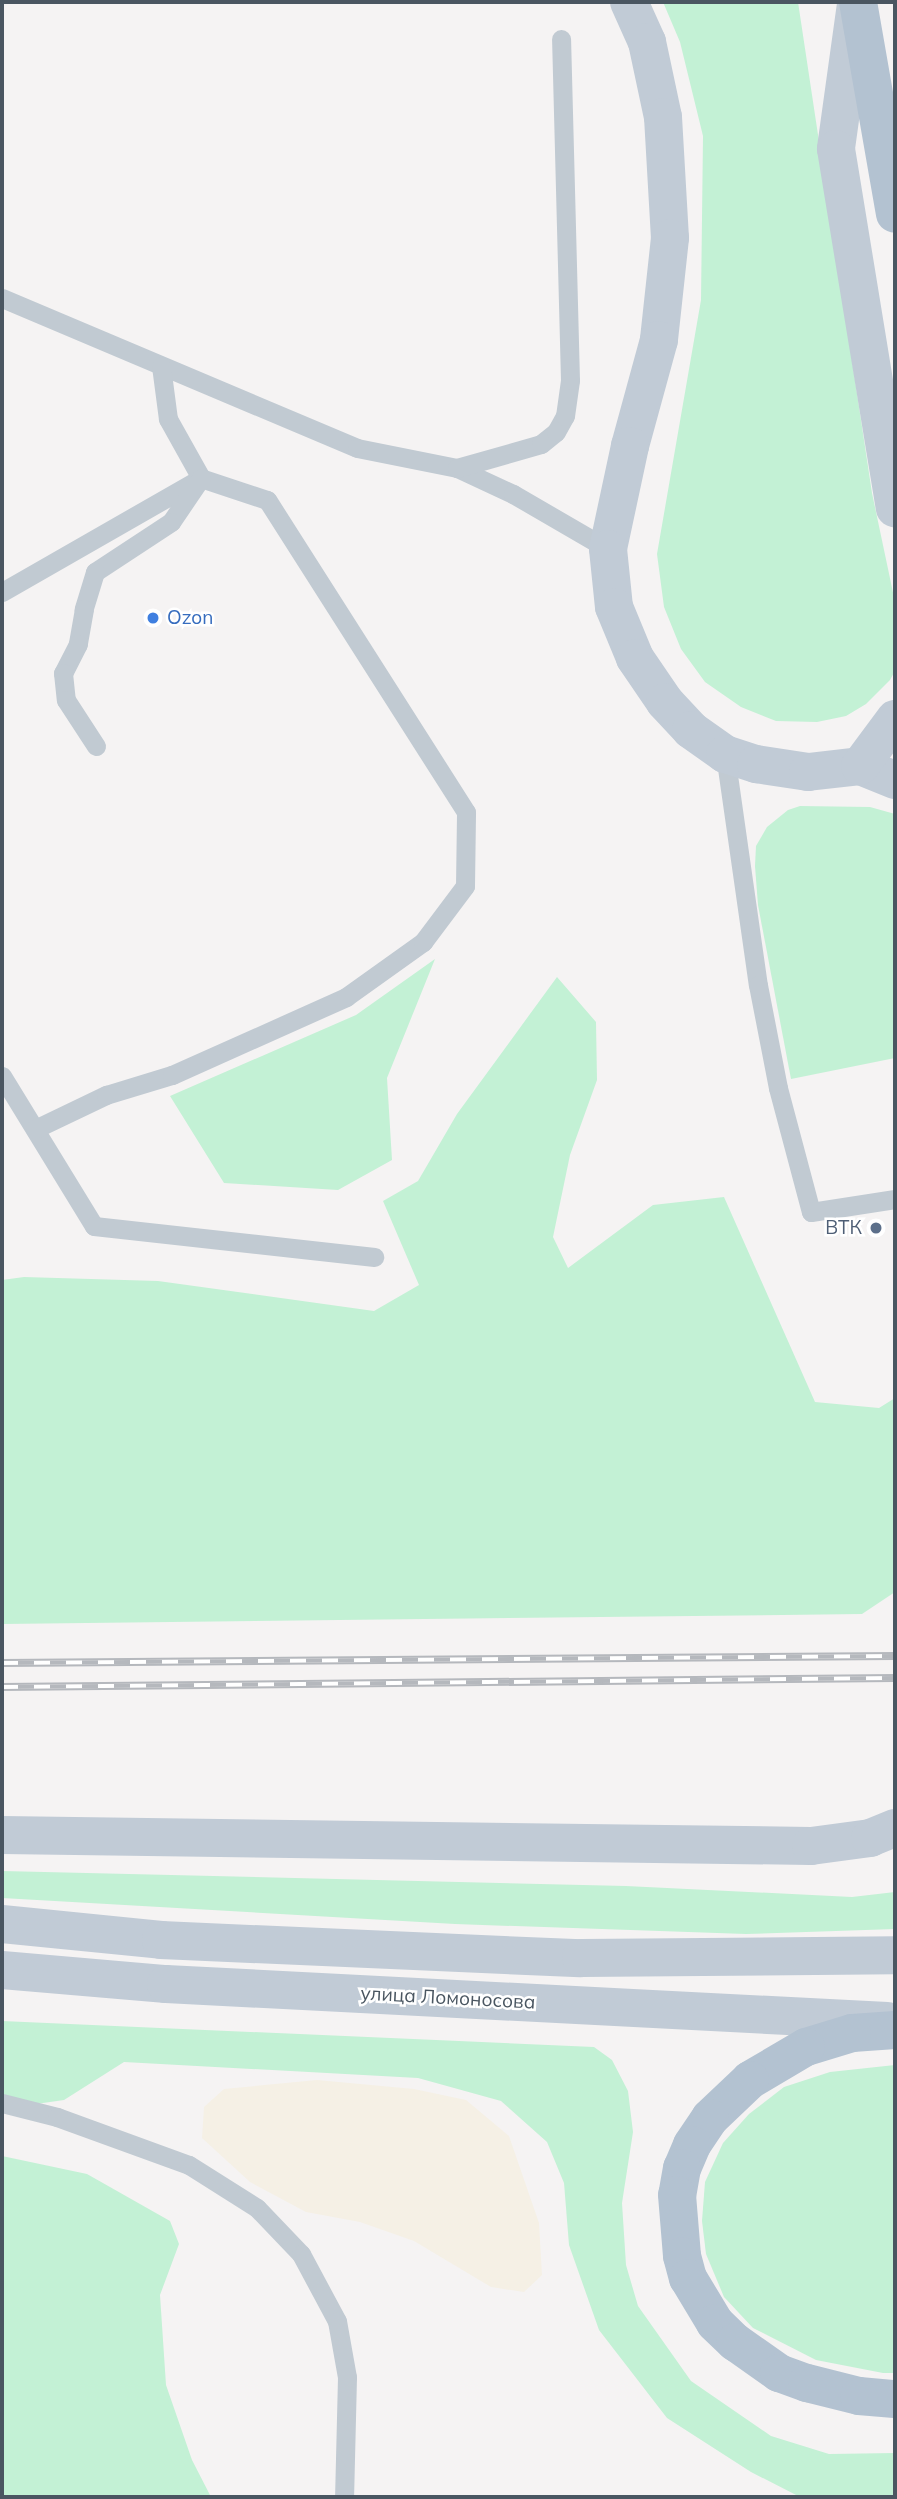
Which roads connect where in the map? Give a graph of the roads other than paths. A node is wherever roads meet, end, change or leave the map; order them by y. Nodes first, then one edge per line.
1 (629, 2) edge
2 (857, 2) edge
3 (561, 39) dead end
4 (895, 214) edge
5 (2, 298) edge
6 (161, 366) junction
7 (457, 468) junction
8 (201, 478) junction
9 (895, 508) edge
10 (608, 549) junction
11 (2, 592) edge
12 (895, 719) edge
13 (96, 746) dead end
14 (725, 754) junction
15 (860, 766) junction
16 (895, 780) edge
17 (2, 1076) edge
18 (35, 1129) junction
19 (895, 1199) edge
20 (373, 1257) dead end
21 (895, 1828) edge
22 (2, 1835) edge
23 (2, 1924) edge
24 (895, 1955) edge
25 (2, 1970) edge
26 (895, 2021) edge
27 (895, 2030) edge
28 (2, 2103) edge
29 (895, 2399) edge
30 (344, 2497) edge

1 - 10 main road
2 - 4 main road
2 - 9 main road
3 - 7 lane
5 - 6 lane
6 - 7 lane
6 - 8 lane
7 - 10 lane
8 - 11 lane
8 - 13 lane
8 - 18 lane
10 - 14 main road
12 - 15 main road
14 - 15 main road
14 - 19 lane
15 - 16 main road
17 - 18 lane
18 - 20 lane
21 - 22 main road
23 - 24 main road
25 - 26 main road, улица Ломоносова
27 - 29 main road
28 - 30 lane

